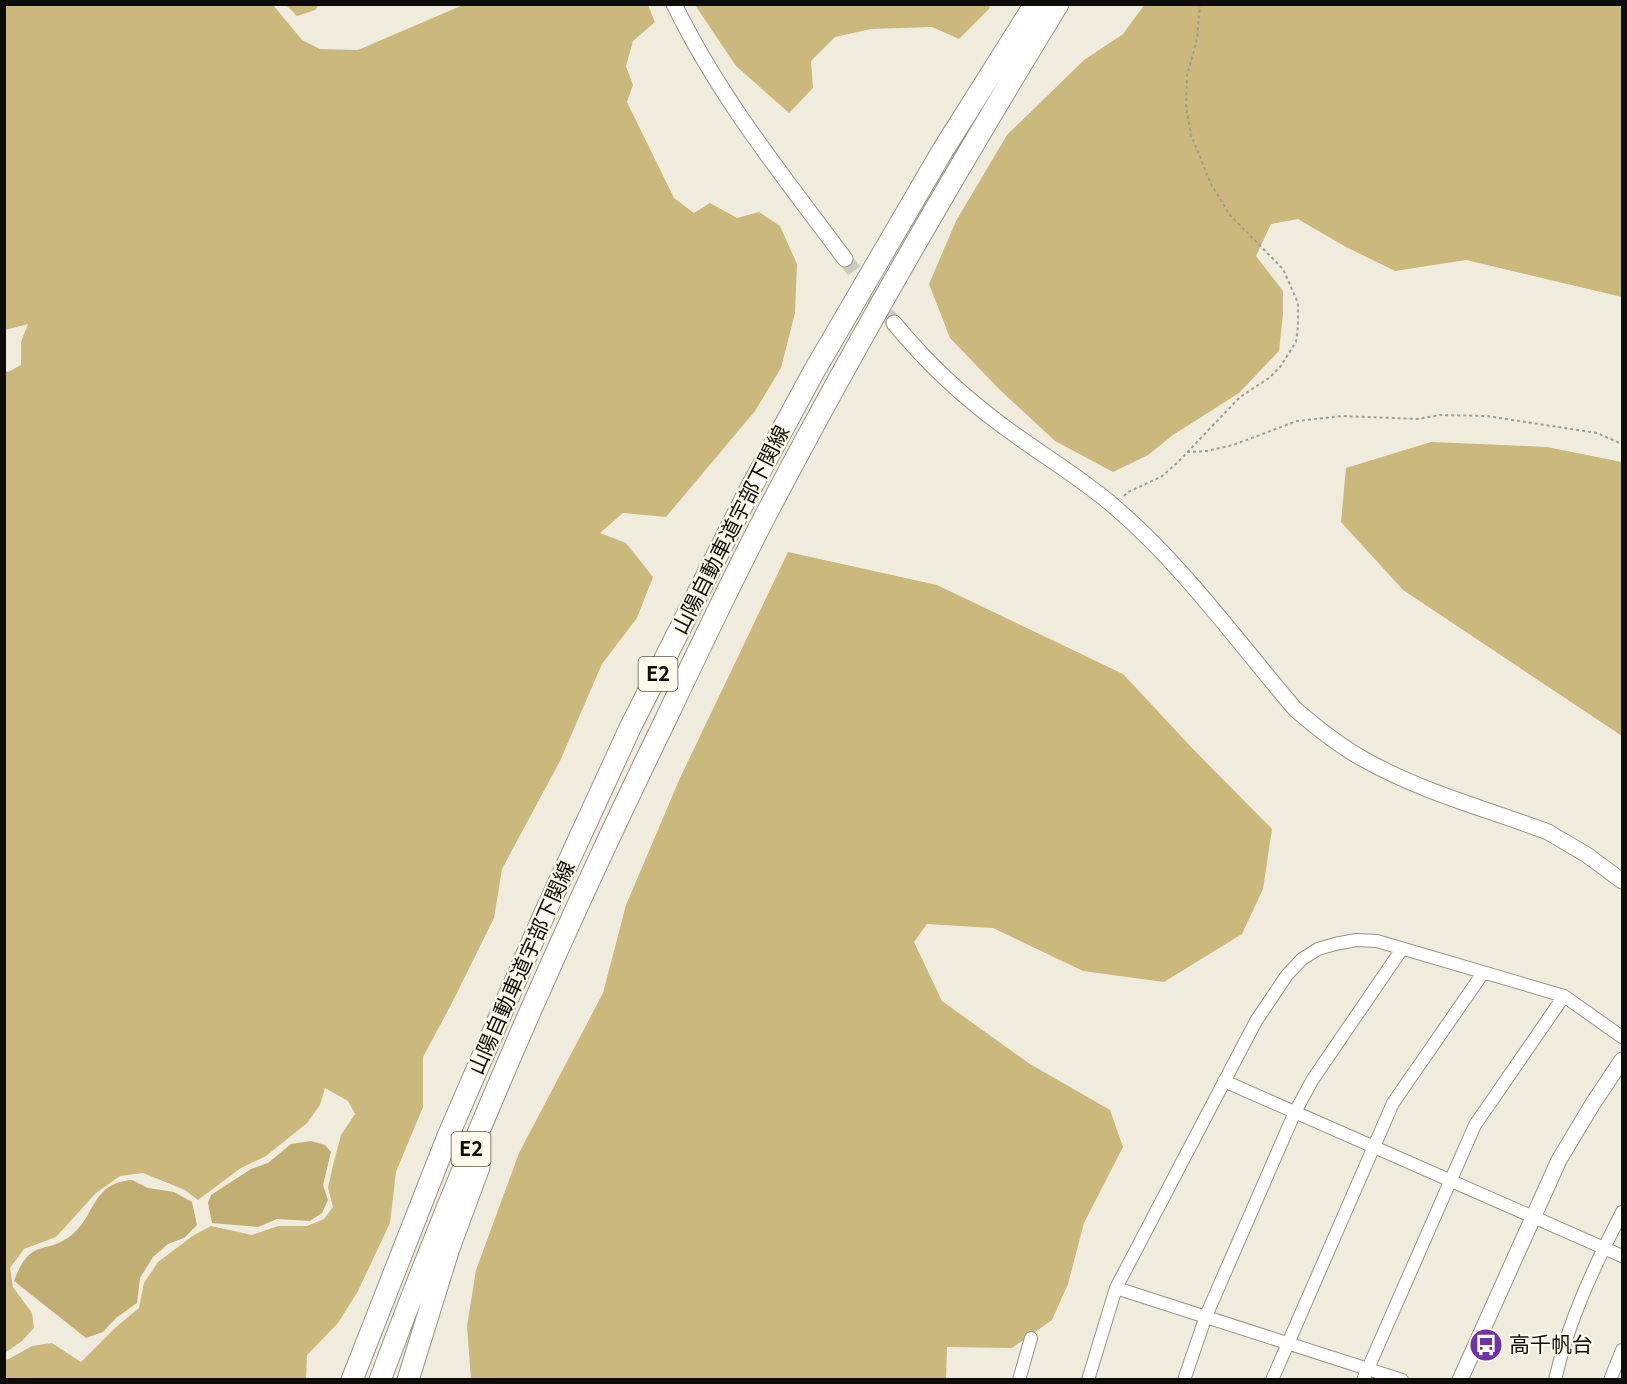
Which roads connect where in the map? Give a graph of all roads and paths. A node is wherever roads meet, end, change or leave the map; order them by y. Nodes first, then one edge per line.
1 (674, 4) edge
2 (1035, 4) edge
3 (1058, 4) edge
4 (1200, 4) edge
5 (845, 259) tunnel mouth
6 (894, 323) tunnel mouth
7 (1623, 444) edge
8 (1187, 452) junction
9 (1114, 506) junction
10 (1623, 881) edge
11 (570, 921) junction
12 (1402, 949) junction
13 (1483, 973) junction
14 (1564, 996) junction
15 (1623, 1036) edge
16 (1623, 1060) edge
17 (1224, 1081) junction
18 (1295, 1112) junction
19 (1374, 1146) junction
20 (1452, 1179) junction
21 (1623, 1212) edge
22 (1533, 1215) junction
23 (1604, 1247) junction
24 (1623, 1256) edge
25 (1116, 1288) junction
26 (1206, 1316) junction
27 (1031, 1338) dead end
28 (1288, 1343) junction
29 (1623, 1350) edge
30 (1365, 1374) edge
31 (352, 1380) edge
32 (380, 1380) edge
33 (408, 1380) edge
34 (1019, 1380) edge
35 (1088, 1380) edge
36 (1184, 1380) edge
37 (1272, 1380) edge
38 (1402, 1380) edge
39 (1460, 1380) edge
40 (1554, 1380) edge
41 (1610, 1380) edge

1 - 5 street
2 - 31 highway, 山陽自動車道宇部下関線 / E2
3 - 11 highway, 山陽自動車道宇部下関線 / E2
4 - 8 path
6 - 9 street
7 - 8 path
8 - 9 path
9 - 10 street
11 - 32 highway, 山陽自動車道宇部下関線 / E2
11 - 33 highway
12 - 13 street
12 - 17 street
12 - 18 street
13 - 14 street
13 - 19 street
14 - 15 street
14 - 20 street
16 - 22 street
17 - 18 street
17 - 25 street
18 - 19 street
18 - 26 street
19 - 20 street
19 - 28 street
20 - 22 street
20 - 30 street
21 - 23 street
22 - 23 street
22 - 39 street
23 - 24 street
23 - 40 street
25 - 26 street
25 - 35 street
26 - 28 street
26 - 36 street
27 - 34 street
28 - 30 street
28 - 37 street
29 - 41 street
30 - 38 street

